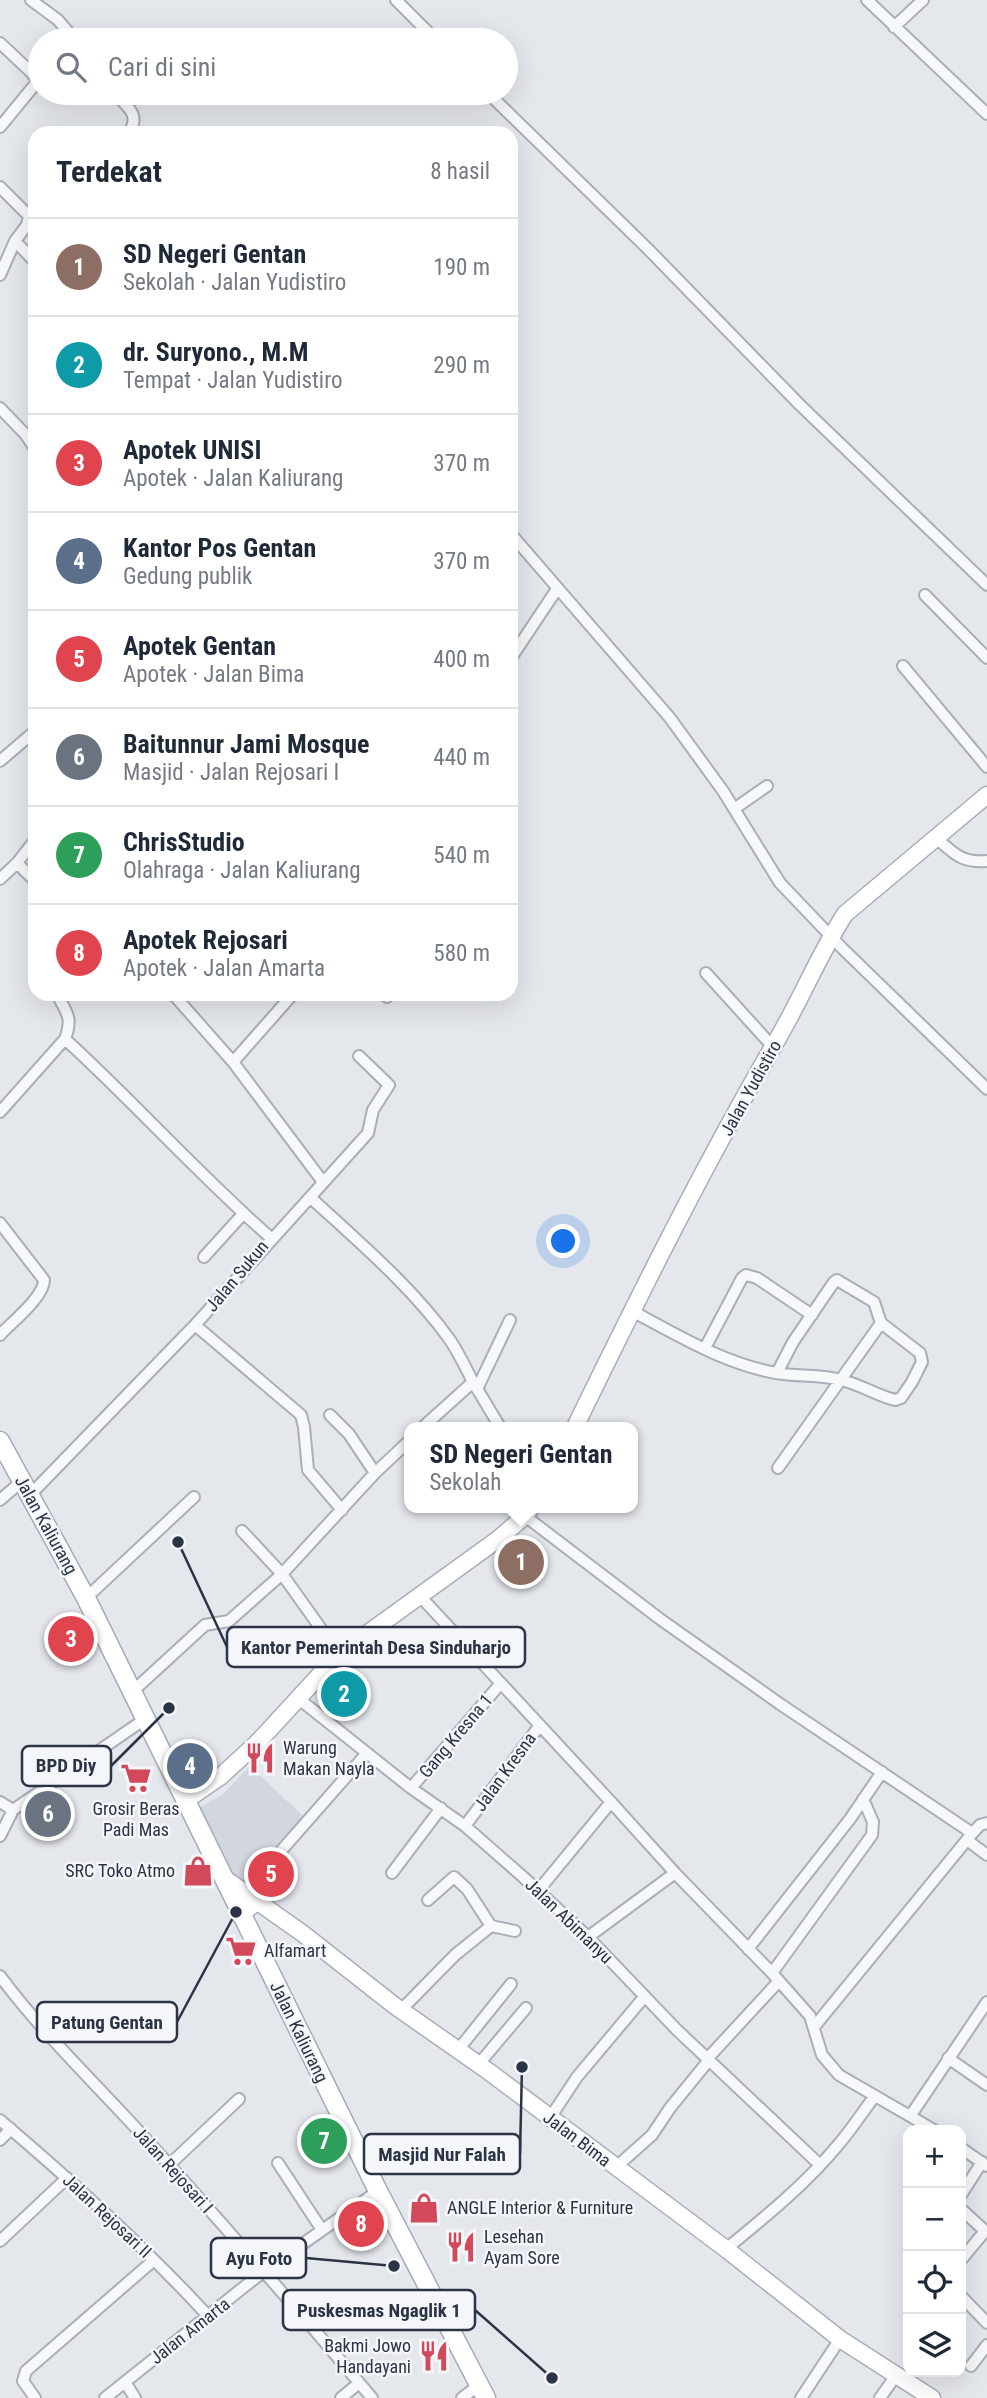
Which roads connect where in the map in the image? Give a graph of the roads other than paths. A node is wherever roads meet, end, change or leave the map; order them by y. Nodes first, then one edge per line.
1 (32, 0) edge
2 (396, 0) edge
3 (867, 0) edge
4 (923, 0) edge
5 (894, 27) junction
6 (65, 28) edge
7 (424, 28) edge
8 (0, 43) edge
9 (28, 69) edge
10 (28, 93) edge
11 (125, 105) edge
12 (500, 105) edge
13 (987, 114) edge
14 (132, 126) edge
15 (0, 127) edge
16 (0, 187) edge
17 (28, 215) edge
18 (28, 224) edge
19 (15, 241) junction
20 (28, 255) edge
21 (0, 275) edge
22 (0, 408) edge
23 (26, 435) joint
24 (28, 438) edge
25 (518, 542) edge
26 (987, 585) edge
27 (557, 589) junction
28 (925, 595) dead end
29 (518, 648) edge
30 (987, 658) edge
31 (902, 666) dead end
32 (28, 737) edge
33 (0, 761) edge
34 (987, 767) edge
35 (767, 786) dead end
36 (987, 795) edge
37 (734, 809) junction
38 (936, 838) junction
39 (28, 849) edge
40 (987, 862) edge
41 (17, 863) junction
42 (28, 874) edge
43 (0, 879) edge
44 (830, 936) junction
45 (706, 973) dead end
46 (61, 1001) edge
47 (179, 1001) edge
48 (287, 1001) edge
49 (65, 1039) junction
50 (773, 1047) junction
51 (359, 1056) dead end
52 (233, 1062) junction
53 (987, 1088) edge
54 (2, 1106) edge
55 (323, 1182) junction
56 (311, 1198) junction
57 (243, 1214) junction
58 (0, 1223) edge
59 (272, 1239) junction
60 (204, 1256) dead end
61 (632, 1311) junction
62 (812, 1315) junction
63 (510, 1320) dead end
64 (881, 1324) junction
65 (195, 1325) junction
66 (0, 1335) edge
67 (705, 1348) junction
68 (777, 1373) junction
69 (842, 1380) junction
70 (475, 1386) junction
71 (330, 1415) dead end
72 (428, 1422) edge
73 (497, 1422) edge
74 (577, 1422) edge
75 (0, 1440) edge
76 (404, 1446) edge
77 (778, 1468) dead end
78 (375, 1473) junction
79 (26, 1488) junction
80 (194, 1496) dead end
81 (0, 1500) edge
82 (342, 1510) junction
83 (527, 1513) edge
84 (529, 1513) edge
85 (242, 1531) dead end
86 (282, 1574) junction
87 (420, 1596) junction
88 (86, 1598) junction
89 (339, 1654) junction
90 (501, 1683) junction
91 (132, 1692) junction
92 (299, 1699) junction
93 (145, 1719) junction
94 (540, 1725) junction
95 (367, 1753) junction
96 (882, 1772) junction
97 (411, 1788) junction
98 (863, 1799) junction
99 (185, 1801) junction
100 (0, 1802) edge
101 (611, 1802) junction
102 (441, 1808) junction
103 (13, 1810) junction
104 (987, 1824) edge
105 (466, 1826) junction
106 (0, 1836) edge
107 (970, 1837) junction
108 (987, 1856) edge
109 (392, 1873) dead end
110 (675, 1873) junction
111 (224, 1878) junction
112 (538, 1891) junction
113 (251, 1896) junction
114 (428, 1900) dead end
115 (240, 1914) junction
116 (491, 1926) junction
117 (516, 1931) dead end
118 (589, 1937) junction
119 (748, 1949) junction
120 (0, 1976) edge
121 (775, 1977) junction
122 (511, 1984) dead end
123 (645, 1996) junction
124 (987, 2002) edge
125 (526, 2008) dead end
126 (401, 2010) junction
127 (814, 2027) junction
128 (457, 2050) junction
129 (948, 2058) junction
130 (708, 2060) junction
131 (478, 2065) junction
132 (987, 2085) edge
133 (874, 2097) junction
134 (239, 2099) dead end
135 (911, 2115) junction
136 (550, 2118) junction
137 (0, 2120) edge
138 (926, 2125) edge
139 (11, 2129) junction
140 (0, 2140) edge
141 (966, 2151) edge
142 (278, 2163) dead end
143 (985, 2164) edge
144 (169, 2165) junction
145 (820, 2165) junction
146 (615, 2168) junction
147 (67, 2178) junction
148 (966, 2189) edge
149 (378, 2191) junction
150 (966, 2214) edge
151 (323, 2230) junction
152 (0, 2241) edge
153 (726, 2249) junction
154 (966, 2254) edge
155 (154, 2260) junction
156 (264, 2271) junction
157 (966, 2301) edge
158 (209, 2317) junction
159 (987, 2323) edge
160 (841, 2339) junction
161 (987, 2345) edge
162 (971, 2366) dead end
163 (897, 2374) junction
164 (125, 2382) junction
165 (359, 2383) junction
166 (483, 2391) edge
167 (35, 2398) edge
168 (105, 2398) edge
169 (135, 2398) edge
170 (341, 2398) edge
171 (372, 2398) edge
172 (462, 2398) edge
173 (801, 2398) edge
174 (880, 2398) edge
175 (932, 2398) edge

1 - 6 street
2 - 7 street
3 - 5 street
4 - 5 street
5 - 13 street
8 - 9 street
10 - 15 street
11 - 14 street
12 - 26 street
16 - 17 street
18 - 19 street
19 - 20 street
19 - 21 street
22 - 23 street
23 - 24 street
25 - 27 street
27 - 29 street
27 - 37 street
28 - 30 street
31 - 34 street
32 - 33 street
35 - 37 street
36 - 38 street, Jalan Yudistiro
37 - 44 street
38 - 40 street
38 - 44 street, Jalan Yudistiro
39 - 41 street
41 - 42 street
41 - 43 street
44 - 50 street, Jalan Yudistiro
44 - 53 street
45 - 50 street
46 - 49 street
47 - 52 street
48 - 52 street
49 - 54 street
49 - 57 street, Jalan Sukun
50 - 61 street, Jalan Yudistiro
51 - 55 street
52 - 55 street
55 - 56 street
56 - 59 street
56 - 70 street
57 - 59 street, Jalan Sukun
57 - 60 street
58 - 66 street
59 - 65 street, Jalan Sukun
61 - 67 street
61 - 74 street, Jalan Yudistiro
62 - 64 street
62 - 67 street
62 - 68 street
63 - 70 street
64 - 69 street
64 - 69 street
65 - 79 street, Jalan Sukun
65 - 82 street
67 - 68 street
68 - 69 street
69 - 77 street
70 - 72 street
70 - 73 street
71 - 78 street
75 - 79 main road, Jalan Kaliurang
76 - 78 street
78 - 82 street
79 - 81 street, Jalan Sukun
79 - 88 main road, Jalan Kaliurang
80 - 88 street
82 - 86 street
83 - 87 street
84 - 96 street
85 - 86 street
86 - 89 street
86 - 91 street
87 - 89 street
87 - 90 street, Jalan Kresna
88 - 91 main road, Jalan Kaliurang
89 - 92 street
90 - 94 street, Jalan Kresna
90 - 97 street, Gang Kresna 1
91 - 93 main road, Jalan Kaliurang
92 - 95 street, Jalan Abimanyu
92 - 99 street
93 - 99 main road, Jalan Kaliurang
93 - 103 street
94 - 101 street
94 - 105 street, Jalan Kresna
95 - 97 street, Jalan Abimanyu
95 - 113 street
96 - 98 street
96 - 107 street
97 - 102 street, Jalan Abimanyu
98 - 119 street
98 - 121 street
99 - 111 main road, Jalan Kaliurang
100 - 103 street
101 - 110 street
101 - 112 street
102 - 105 street, Jalan Abimanyu
102 - 109 street
103 - 106 street
104 - 107 street
105 - 112 street, Jalan Abimanyu
107 - 108 street
107 - 127 street
110 - 118 street
110 - 119 street
111 - 113 street, Jalan Bima
111 - 115 main road, Jalan Kaliurang
112 - 118 street, Jalan Abimanyu
113 - 115 main road
113 - 126 street, Jalan Bima
114 - 116 street
115 - 149 main road, Jalan Kaliurang
116 - 117 street
116 - 126 street
118 - 123 street, Jalan Abimanyu
119 - 121 street
120 - 144 street, Jalan Rejosari I
121 - 127 street
121 - 130 street
122 - 128 street
123 - 130 street, Jalan Abimanyu
123 - 136 street
124 - 129 street
125 - 131 street
126 - 128 street, Jalan Bima
127 - 133 street
128 - 131 street, Jalan Bima
129 - 132 street
129 - 135 street
130 - 145 street, Jalan Abimanyu
130 - 146 street
131 - 136 street, Jalan Bima
133 - 135 street
133 - 145 street
134 - 144 street
135 - 138 street
136 - 146 street, Jalan Bima
137 - 139 street, Jalan Rejosari II
139 - 140 street
139 - 147 street, Jalan Rejosari II
141 - 143 street
142 - 151 street
143 - 148 street
144 - 156 street, Jalan Rejosari I
145 - 153 street
146 - 153 street, Jalan Bima
147 - 152 street
147 - 155 street, Jalan Rejosari II
149 - 151 street, Jalan Amarta
149 - 166 main road, Jalan Kaliurang
150 - 154 street
151 - 156 street, Jalan Amarta
153 - 160 street, Jalan Bima
155 - 158 street, Jalan Rejosari II
155 - 167 street
156 - 158 street, Jalan Amarta
156 - 165 street, Jalan Rejosari I
157 - 159 street
158 - 164 street, Jalan Amarta
160 - 163 street, Jalan Bima
160 - 173 street
161 - 162 street
163 - 174 street
163 - 175 street, Jalan Bima
164 - 168 street, Jalan Amarta
164 - 169 street
165 - 170 street
165 - 171 street, Jalan Rejosari I
166 - 172 street

